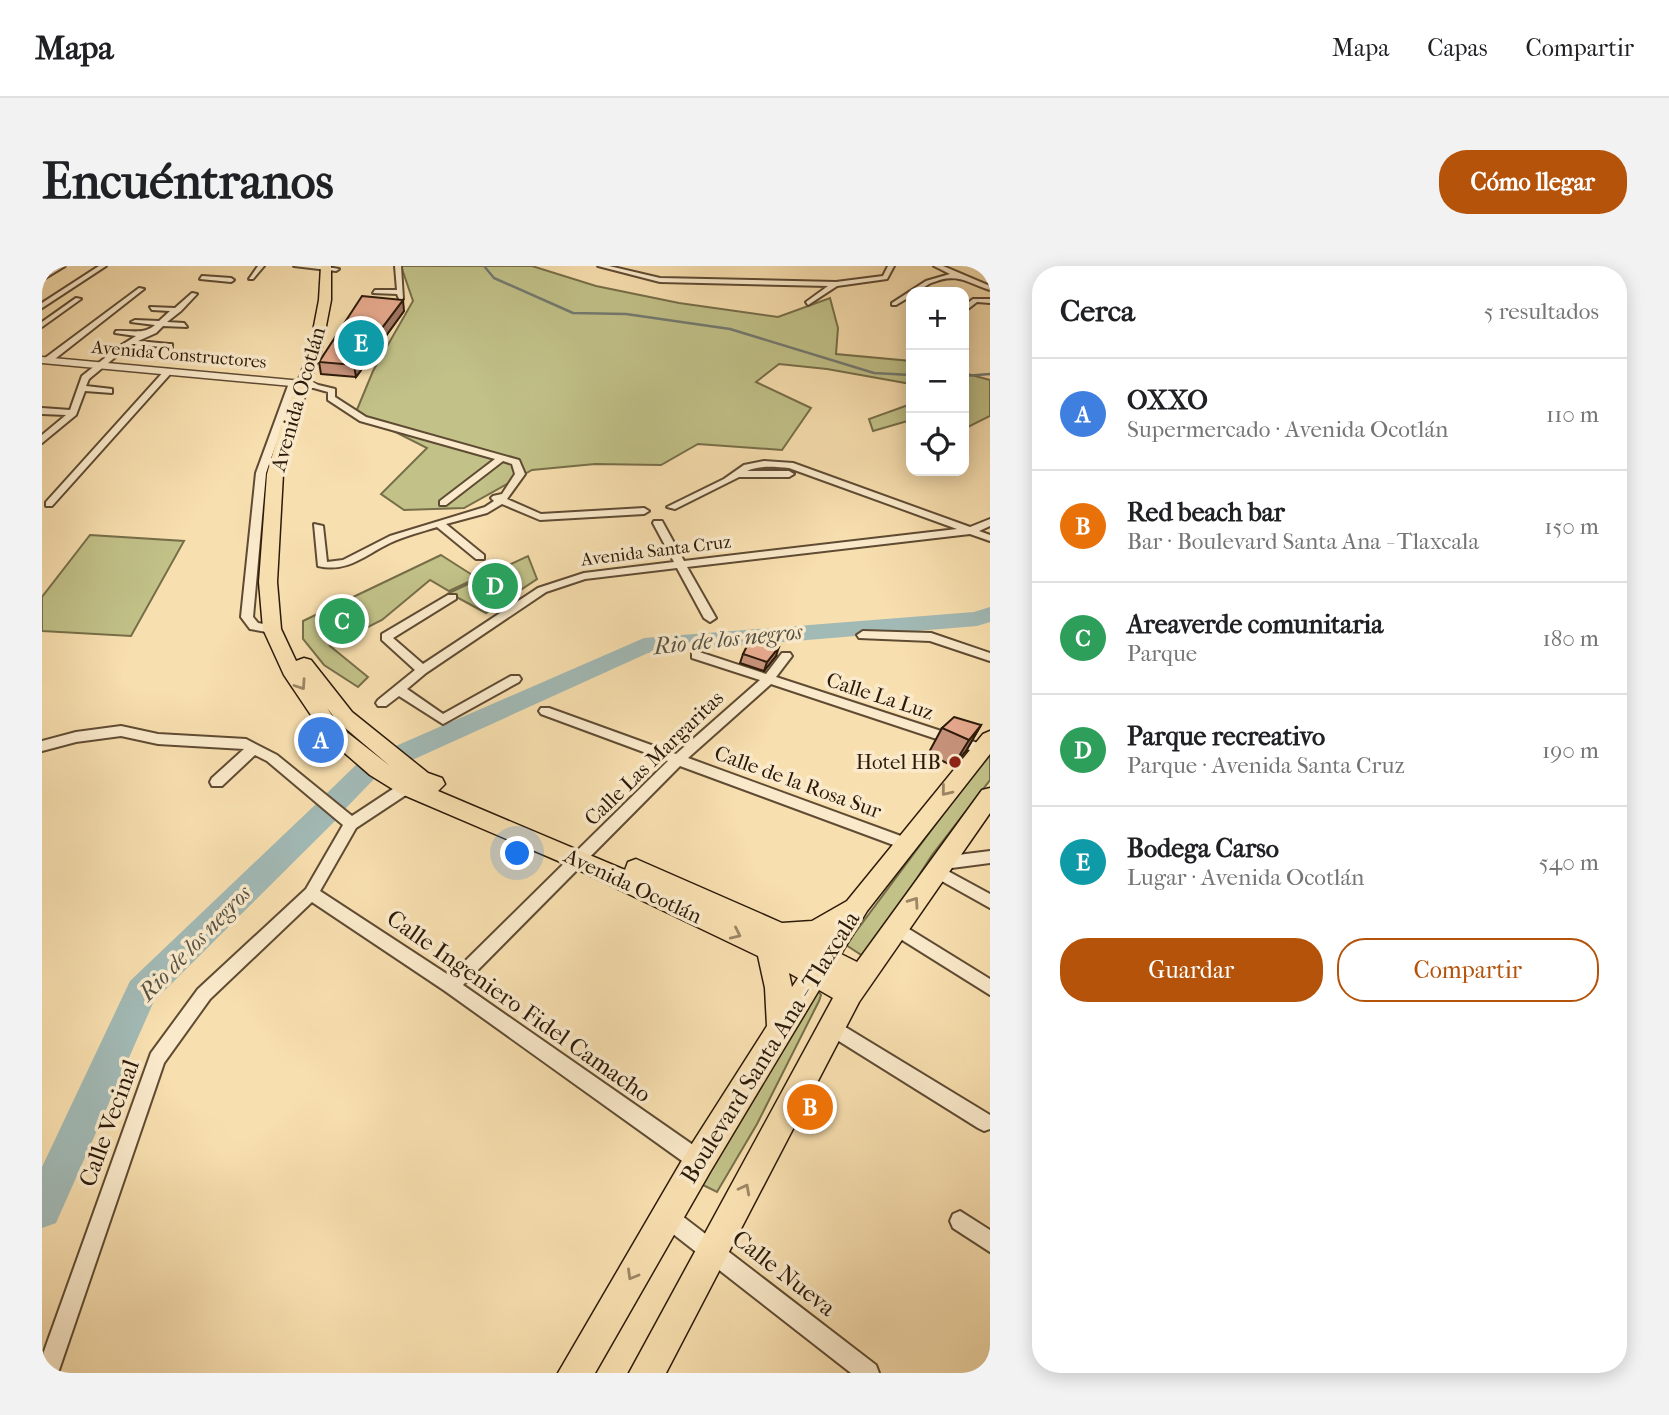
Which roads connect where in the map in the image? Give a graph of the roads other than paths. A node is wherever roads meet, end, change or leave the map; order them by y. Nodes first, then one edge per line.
1 (62, 266) edge
2 (103, 266) edge
3 (261, 266) edge
4 (297, 266) edge
5 (398, 266) edge
6 (601, 266) edge
7 (891, 266) edge
8 (937, 266) edge
9 (331, 267) edge
10 (965, 270) dead end
11 (208, 271) dead end
12 (956, 274) junction
13 (42, 278) edge
14 (251, 278) dead end
15 (231, 280) dead end
16 (836, 284) junction
17 (920, 287) edge
18 (990, 288) edge
19 (141, 289) dead end
20 (375, 292) dead end
21 (179, 293) dead end
22 (906, 296) edge
23 (78, 299) dead end
24 (990, 301) edge
25 (808, 303) dead end
26 (894, 304) dead end
27 (42, 306) edge
28 (969, 306) edge
29 (152, 308) dead end
30 (179, 310) junction
31 (135, 322) dead end
32 (162, 324) junction
33 (42, 325) edge
34 (184, 325) dead end
35 (118, 333) dead end
36 (144, 335) junction
37 (128, 342) junction
38 (169, 346) dead end
39 (97, 349) dead end
40 (120, 351) junction
41 (45, 360) edge
42 (99, 365) junction
43 (169, 371) junction
44 (303, 384) junction
45 (81, 388) junction
46 (109, 391) dead end
47 (42, 411) edge
48 (73, 413) junction
49 (42, 440) edge
50 (503, 457) junction
51 (737, 474) junction
52 (789, 474) dead end
53 (500, 498) junction
54 (49, 503) dead end
55 (443, 503) dead end
56 (672, 508) dead end
57 (643, 511) dead end
58 (990, 522) edge
59 (658, 523) dead end
60 (439, 524) junction
61 (318, 526) dead end
62 (971, 531) junction
63 (990, 538) edge
64 (480, 557) dead end
65 (682, 565) junction
66 (452, 597) dead end
67 (710, 618) dead end
68 (272, 629) junction
69 (863, 635) dead end
70 (696, 655) dead end
71 (786, 656) dead end
72 (990, 657) edge
73 (422, 670) junction
74 (515, 679) dead end
75 (768, 680) junction
76 (398, 689) junction
77 (382, 703) dead end
78 (545, 710) dead end
79 (986, 743) edge
80 (42, 746) edge
81 (254, 748) junction
82 (371, 751) junction
83 (678, 760) junction
84 (403, 776) junction
85 (217, 782) dead end
86 (990, 796) edge
87 (351, 824) junction
88 (904, 843) junction
89 (584, 854) junction
90 (990, 857) edge
91 (939, 867) junction
92 (310, 893) junction
93 (990, 902) edge
94 (858, 904) junction
95 (896, 928) junction
96 (773, 941) junction
97 (821, 967) junction
98 (855, 985) junction
99 (451, 986) junction
100 (990, 988) edge
101 (781, 1027) junction
102 (832, 1027) junction
103 (984, 1122) dead end
104 (699, 1161) junction
105 (666, 1216) junction
106 (960, 1221) dead end
107 (990, 1242) edge
108 (713, 1250) junction
109 (47, 1373) edge
110 (576, 1373) edge
111 (647, 1373) edge
112 (868, 1373) edge

1 - 13 street
2 - 27 street
3 - 14 street
4 - 9 street
5 - 20 street
6 - 16 street
7 - 16 street
8 - 12 street
9 - 44 main road, Avenida Ocotlán
10 - 12 street
11 - 15 street
12 - 17 street
12 - 18 street
16 - 25 street
19 - 41 street
21 - 30 street
22 - 26 street
23 - 33 street
24 - 28 street
29 - 30 street
30 - 32 street
31 - 32 street
32 - 34 street
32 - 36 street
35 - 36 street
36 - 37 street
37 - 38 street
37 - 40 street
39 - 40 street
40 - 42 street
41 - 42 street, Avenida Constructores
42 - 43 street, Avenida Constructores
42 - 45 street
43 - 44 street, Avenida Constructores
43 - 54 street
44 - 50 street
44 - 68 main road, Avenida Ocotlán
44 - 68 street
44 - 82 main road, Avenida Ocotlán
45 - 46 street
45 - 48 street
47 - 48 street
48 - 49 street
50 - 53 street
50 - 55 street
51 - 52 street
51 - 56 street
51 - 62 street
53 - 57 street
53 - 60 street
58 - 62 street
59 - 65 street
60 - 61 street
60 - 64 street
62 - 63 street
62 - 65 street, Avenida Santa Cruz
65 - 67 street
65 - 73 street, Avenida Santa Cruz
66 - 73 street
68 -> 82 main road, Avenida Ocotlán
69 - 72 street
70 - 75 street, Calle La Luz
71 - 75 street, Calle Las Margaritas
73 - 76 street, Avenida Santa Cruz
74 - 76 street
75 - 79 street, Calle La Luz
75 - 83 street, Calle Las Margaritas
76 - 77 street, Avenida Santa Cruz
78 - 83 street, Calle de la Rosa Sur
79 -> 88 main road, Boulevard Santa Ana - Tlaxcala
80 - 81 street
81 - 85 street
81 - 87 street
82 - 84 main road, Avenida Ocotlán
83 - 88 street, Calle de la Rosa Sur
83 - 89 street, Calle Las Margaritas
84 - 87 street, Calle Vecinal
84 - 89 main road, Avenida Ocotlán
86 - 91 main road, Boulevard Santa Ana - Tlaxcala
87 - 92 street, Calle Vecinal
88 - 94 main road, Boulevard Santa Ana - Tlaxcala
89 - 96 main road, Avenida Ocotlán
89 - 99 street, Calle Las Margaritas
90 - 91 street
91 - 93 street
95 -> 91 main road, Boulevard Santa Ana - Tlaxcala
92 - 99 street, Calle Ingeniero Fidel Camacho
92 - 109 street, Calle Vecinal
94 - 96 main road
94 - 97 main road, Boulevard Santa Ana - Tlaxcala
95 - 98 main road, Boulevard Santa Ana - Tlaxcala
95 - 100 street
96 - 97 main road, Avenida Ocotlán
96 - 101 main road
97 - 98 main road, Avenida Ocotlán
97 - 101 main road, Boulevard Santa Ana - Tlaxcala
98 - 102 main road, Boulevard Santa Ana - Tlaxcala
99 - 104 street, Calle Ingeniero Fidel Camacho
101 - 104 main road, Boulevard Santa Ana - Tlaxcala
102 - 103 street
108 -> 102 main road, Boulevard Santa Ana - Tlaxcala
104 - 105 main road, Boulevard Santa Ana - Tlaxcala
105 - 108 street, Calle Nueva
105 -> 110 main road, Boulevard Santa Ana - Tlaxcala
106 - 107 street
108 - 111 main road, Boulevard Santa Ana - Tlaxcala
108 - 112 street, Calle Nueva

